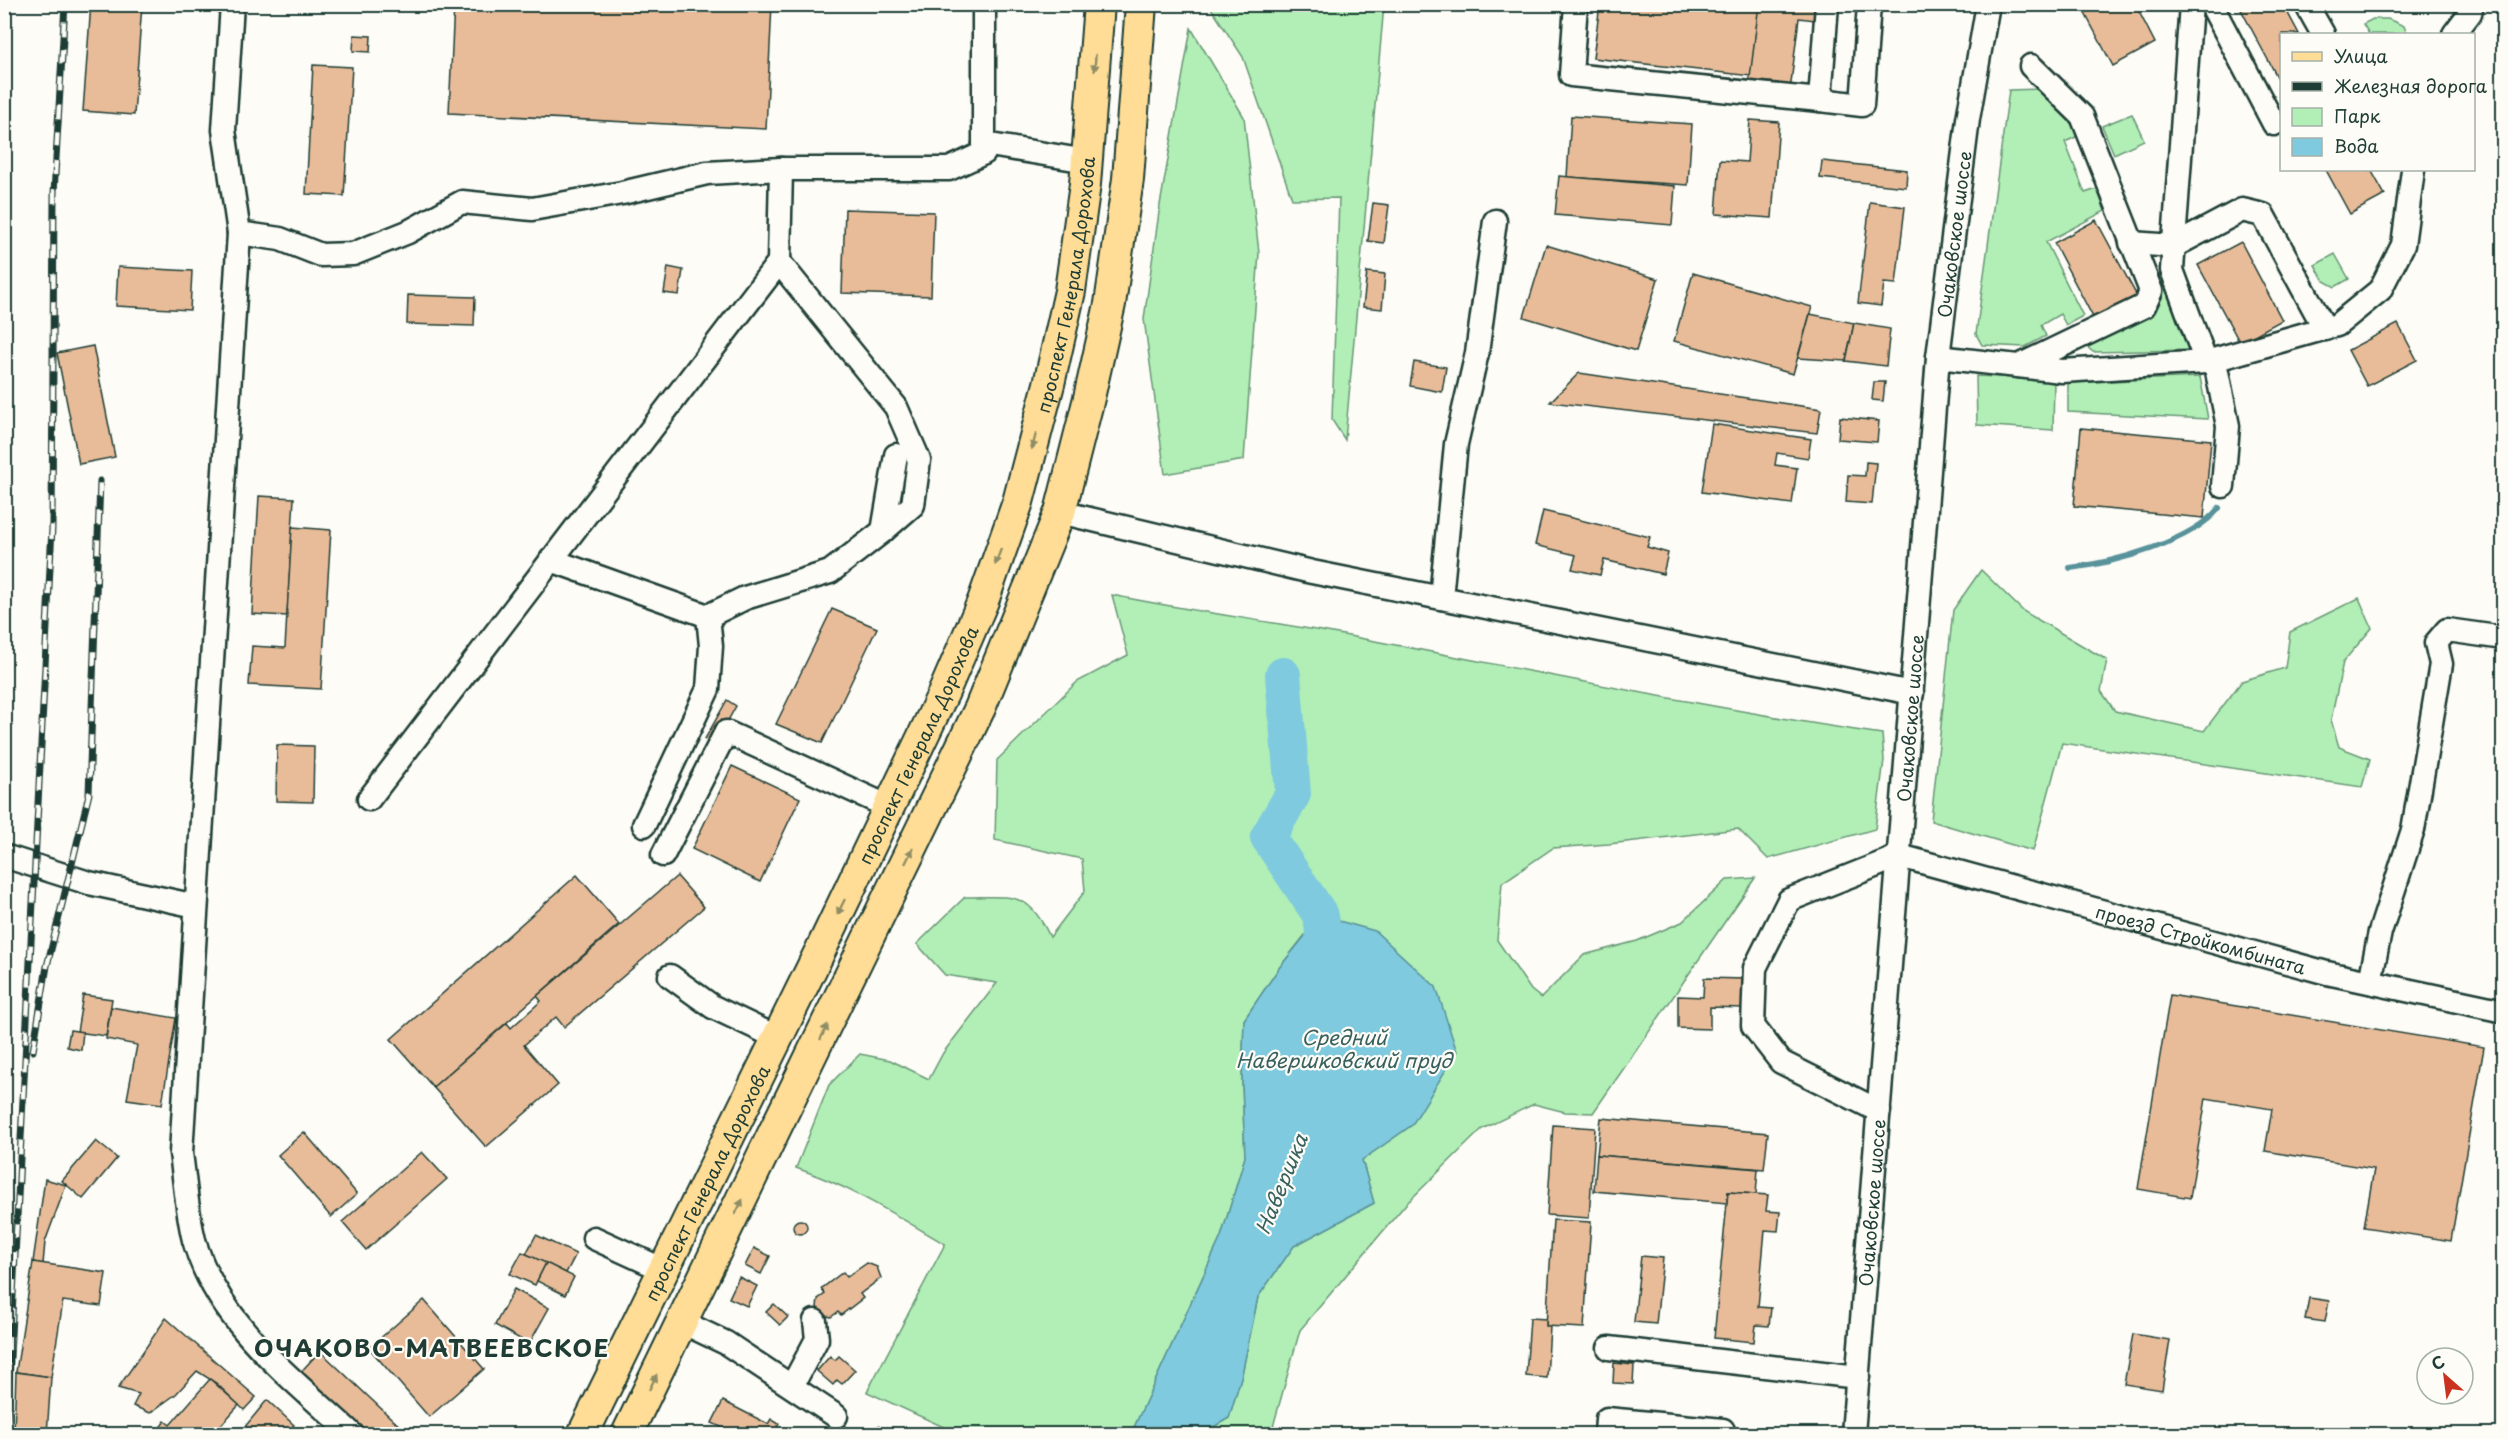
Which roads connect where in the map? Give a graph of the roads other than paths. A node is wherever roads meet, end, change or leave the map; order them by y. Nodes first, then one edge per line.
1 (232, 4) edge
2 (984, 4) edge
3 (1099, 4) edge
4 (1142, 4) edge
5 (1576, 4) edge
6 (1827, 4) edge
7 (1869, 4) edge
8 (1988, 4) edge
9 (2191, 4) edge
10 (2211, 4) edge
11 (2306, 4) edge
12 (2472, 4) edge
13 (2322, 33) edge
14 (2455, 33) edge
15 (2031, 66) dead end
16 (1820, 100) junction
17 (2274, 124) dead end
18 (984, 144) junction
19 (1087, 160) junction
20 (782, 169) junction
21 (2408, 174) edge
22 (1495, 222) dead end
23 (239, 233) junction
24 (2132, 243) junction
25 (2174, 246) junction
26 (779, 262) junction
27 (2325, 329) junction
28 (1938, 357) junction
29 (2211, 362) junction
30 (2019, 366) junction
31 (896, 455) dead end
32 (2223, 486) dead end
33 (1059, 512) junction
34 (883, 531) junction
35 (551, 560) junction
36 (1441, 598) junction
37 (708, 616) junction
38 (2504, 638) edge
39 (1912, 693) junction
40 (369, 799) dead end
41 (889, 807) junction
42 (644, 825) dead end
43 (663, 855) dead end
44 (4, 856) edge
45 (1900, 856) junction
46 (196, 906) junction
47 (670, 976) dead end
48 (2370, 982) junction
49 (2504, 1011) edge
50 (778, 1038) junction
51 (1880, 1110) junction
52 (594, 1238) dead end
53 (664, 1270) junction
54 (814, 1321) dead end
55 (682, 1322) junction
56 (1609, 1348) dead end
57 (1858, 1377) junction
58 (792, 1386) junction
59 (836, 1416) dead end
60 (352, 1434) edge
61 (583, 1434) edge
62 (627, 1434) edge
63 (1606, 1434) edge
64 (1722, 1434) edge
65 (1853, 1434) edge

1 - 23 street
2 - 18 street
3 -> 19 main road, проспект Генерала Дорохова
4 - 33 main road
5 - 16 street
6 - 16 street
7 - 16 street
8 - 28 street, Очаковское шоссе
9 - 25 street
10 - 17 street
11 - 13 street
12 - 14 street
15 - 24 street
18 - 19 street
18 - 20 street
19 -> 41 main road, проспект Генерала Дорохова
20 - 23 street
20 - 26 street
21 - 27 street
22 - 36 street
23 - 46 street
24 - 25 street
24 - 30 street
25 - 27 street
25 - 29 street
26 - 34 street
26 - 35 street
27 - 29 street
28 - 30 street
28 - 39 street, Очаковское шоссе
29 - 30 street
29 - 32 street
31 - 34 street
33 - 36 street
55 -> 33 main road
34 - 37 street
35 - 37 street
35 - 40 street
36 - 39 street
37 - 42 street
38 - 48 street
39 - 45 street, Очаковское шоссе
41 - 43 street
41 -> 50 main road, проспект Генерала Дорохова
44 - 46 street
45 - 48 street, проезд Стройкомбината
45 - 51 street, Очаковское шоссе
45 - 51 street
46 - 60 street
47 - 50 street
48 - 49 street, проезд Стройкомбината
50 - 53 main road, проспект Генерала Дорохова
51 - 57 street, Очаковское шоссе
52 - 53 street
53 - 61 main road, проспект Генерала Дорохова
54 - 58 street
55 - 58 street
62 -> 55 main road
56 - 57 street
57 - 65 street, Очаковское шоссе
58 - 59 street
63 - 64 street

